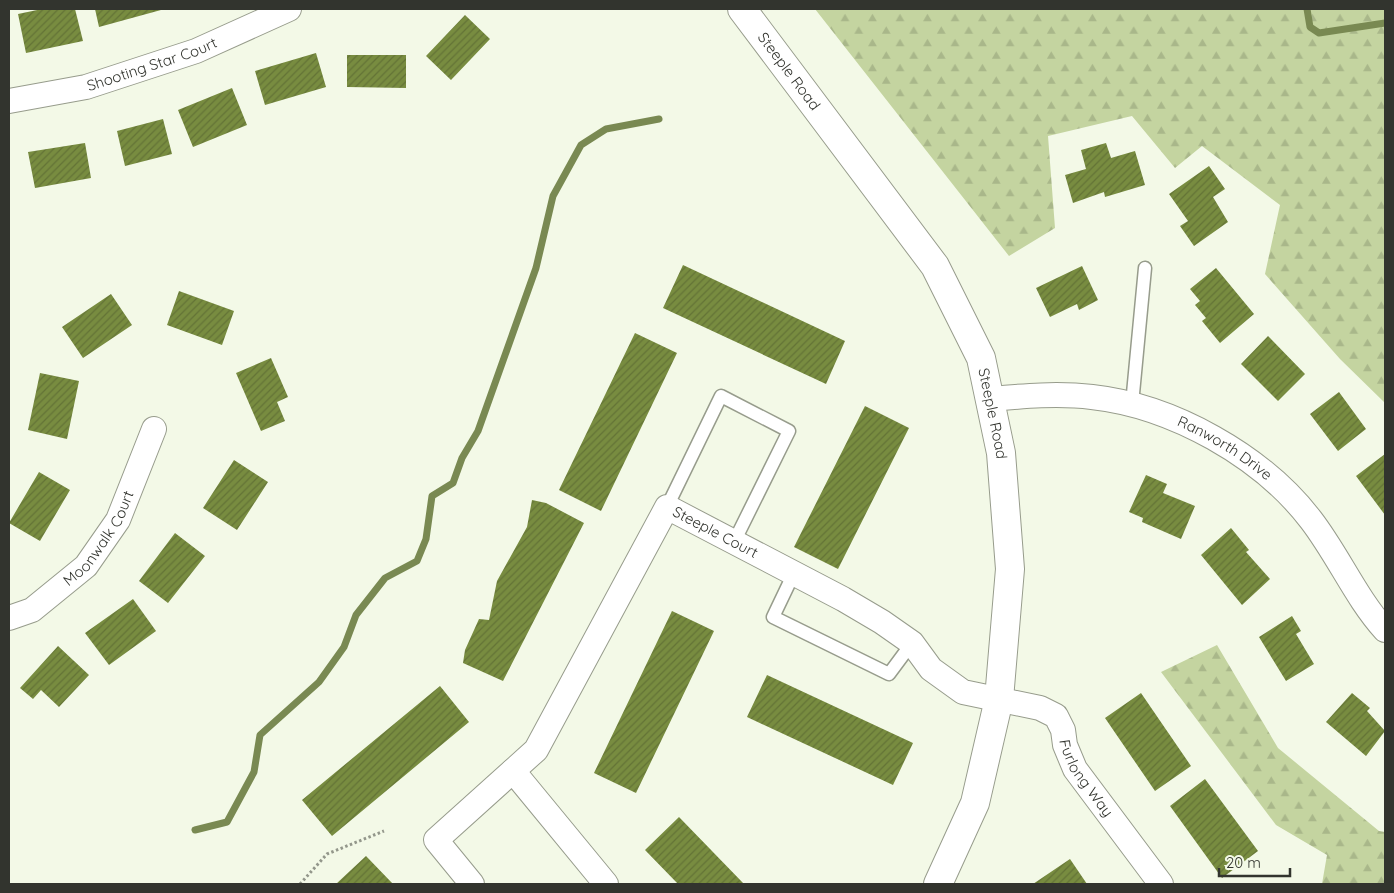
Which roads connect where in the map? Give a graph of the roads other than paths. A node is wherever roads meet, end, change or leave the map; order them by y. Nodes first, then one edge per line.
1 (289, 9) edge
2 (742, 9) edge
3 (9, 100) edge
4 (1145, 268) dead end
5 (990, 399) junction
6 (1132, 404) junction
7 (154, 429) dead end
8 (668, 507) junction
9 (734, 542) junction
10 (794, 573) junction
11 (9, 618) edge
12 (1385, 630) edge
13 (912, 643) junction
14 (999, 699) junction
15 (513, 771) junction
16 (472, 884) edge
17 (606, 884) edge
18 (938, 884) edge
19 (1161, 884) edge

1 - 3 street, Shooting Star Court
2 - 5 street, Steeple Road
4 - 6 lane
5 - 6 street, Ranworth Drive
5 - 14 street, Steeple Road
6 - 12 street, Ranworth Drive
7 - 11 street, Moonwalk Court
8 - 9 street, Steeple Court
8 - 9 lane
8 - 15 street, Steeple Court
9 - 10 street, Steeple Court
10 - 13 street, Steeple Court
10 - 13 lane
13 - 14 street, Steeple Court
14 - 18 street, Steeple Road
14 - 19 street, Furlong Way
15 - 16 street, Steeple Court
15 - 17 street

